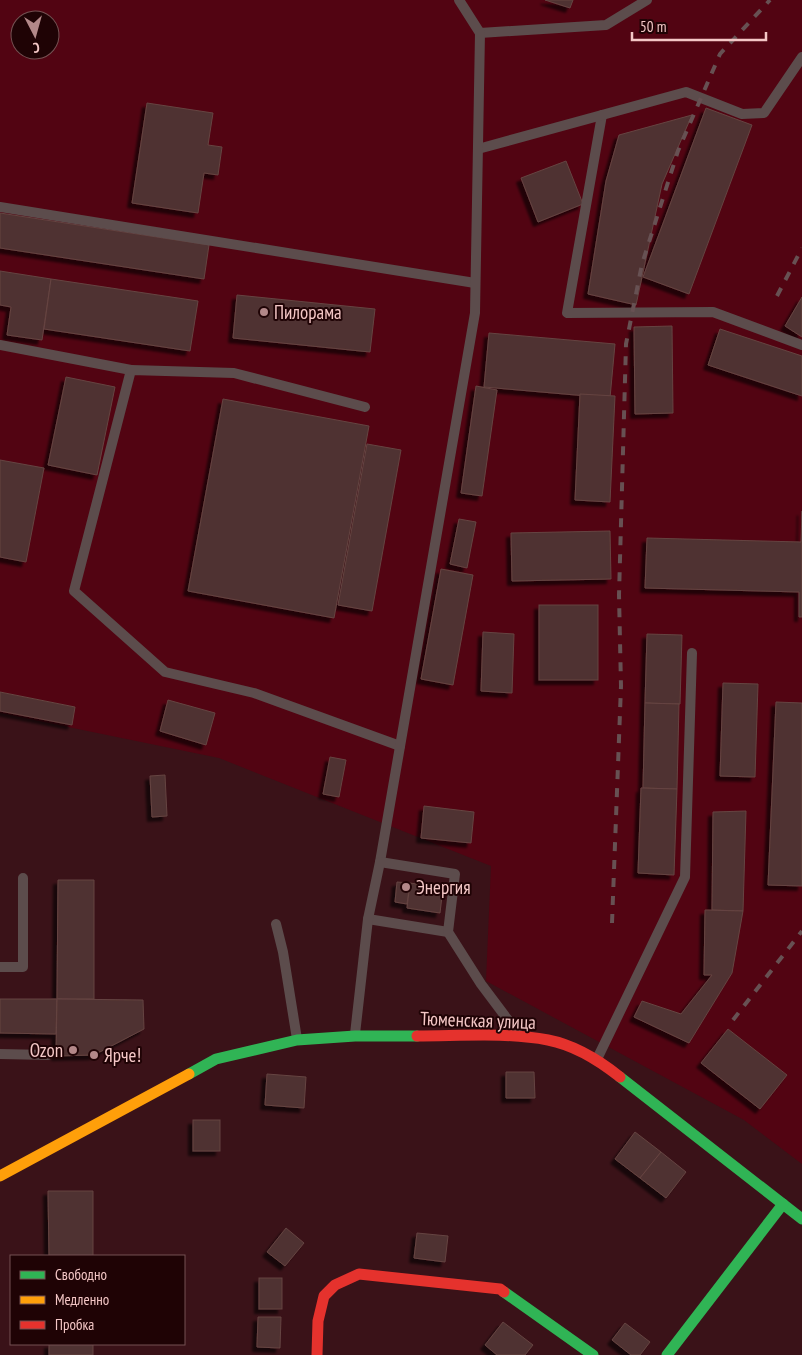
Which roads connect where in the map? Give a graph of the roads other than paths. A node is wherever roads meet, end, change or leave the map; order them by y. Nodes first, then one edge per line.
1 (459, 0) edge
2 (647, 0) edge
3 (480, 33) junction
4 (802, 56) edge
5 (602, 115) junction
6 (478, 149) junction
7 (0, 207) edge
8 (476, 283) junction
9 (0, 345) edge
10 (802, 345) edge
11 (131, 370) junction
12 (365, 407) dead end
13 (692, 653) dead end
14 (400, 746) junction
15 (380, 862) junction
16 (23, 878) dead end
17 (368, 919) junction
18 (276, 924) dead end
19 (448, 932) junction
20 (0, 967) edge
21 (354, 1036) junction
22 (520, 1036) junction
23 (297, 1040) junction
24 (0, 1054) edge
25 (48, 1056) dead end
26 (596, 1060) junction
27 (0, 1176) edge
28 (784, 1204) junction
29 (802, 1219) edge
30 (317, 1355) edge
31 (593, 1355) edge
32 (667, 1355) edge

1 - 3 lane
2 - 3 lane
3 - 6 lane
4 - 5 lane
5 - 6 lane
5 - 10 lane
6 - 8 lane
7 - 8 lane
8 - 14 lane
9 - 11 lane
11 - 12 lane
11 - 14 lane
13 - 26 lane
14 - 15 lane
15 - 17 lane
15 - 19 lane
16 - 20 lane
17 - 19 lane
17 - 21 lane
18 - 23 lane
19 - 22 lane
21 - 22 main road, Тюменская улица
21 - 23 main road, Тюменская улица
22 - 26 main road, Тюменская улица
23 - 27 main road, Тюменская улица
24 - 25 lane
26 - 28 main road, Тюменская улица
28 - 29 main road, Тюменская улица
28 - 32 main road
30 - 31 main road

